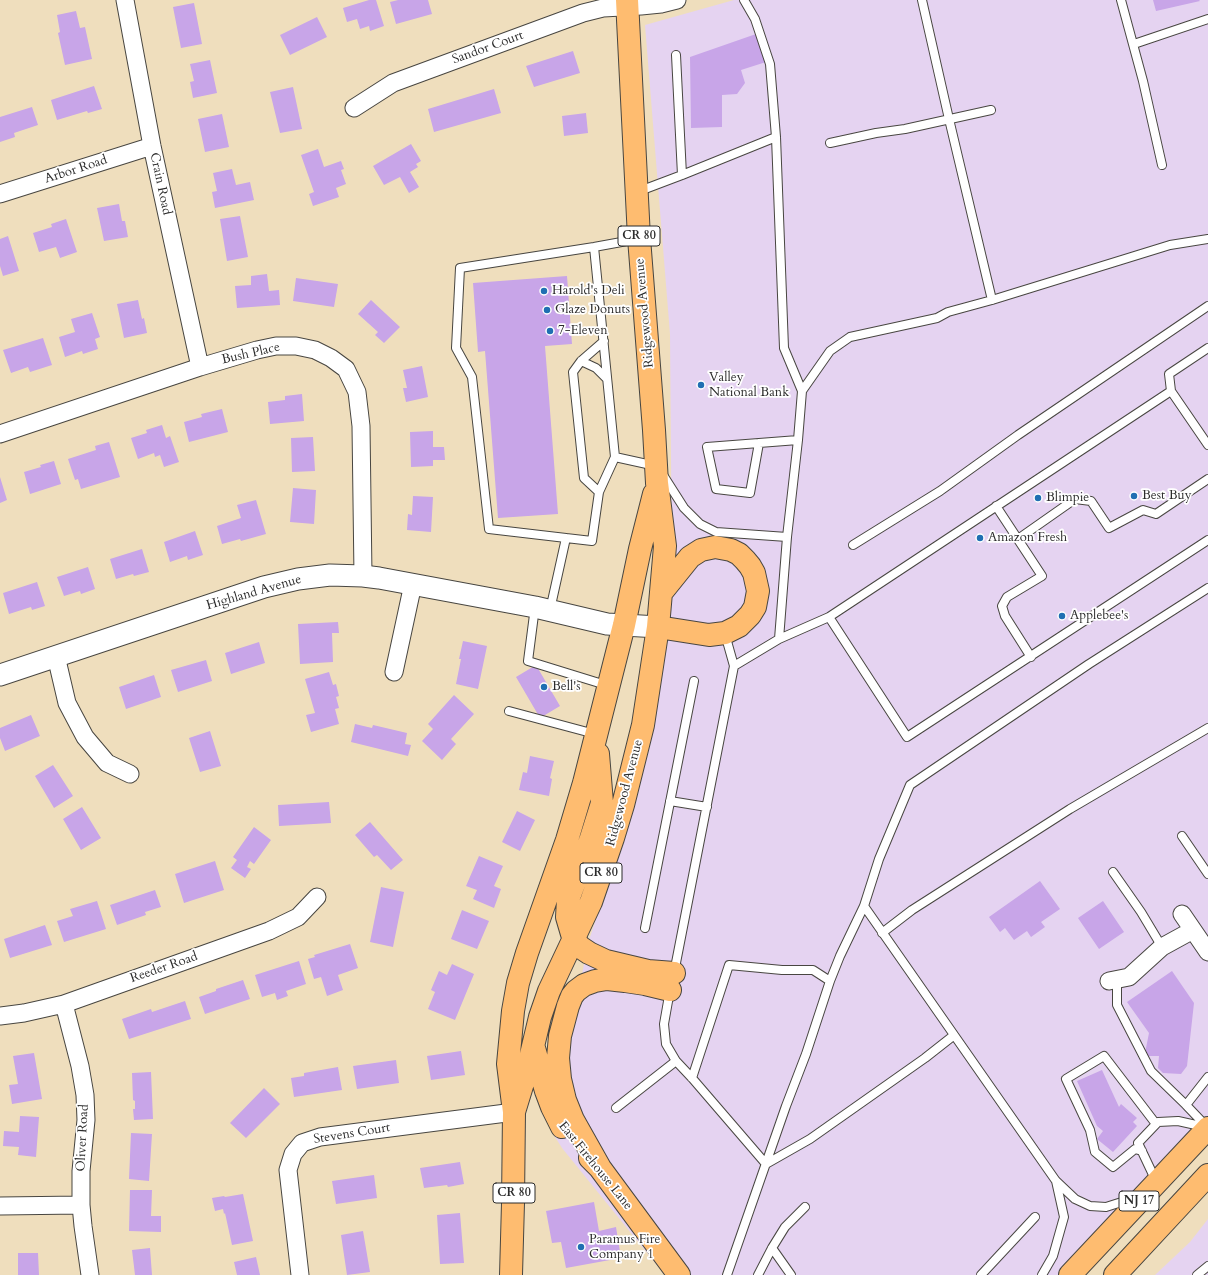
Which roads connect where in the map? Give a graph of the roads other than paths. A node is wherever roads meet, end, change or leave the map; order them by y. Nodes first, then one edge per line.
1 (125, 0) edge
2 (677, 0) edge
3 (744, 0) edge
4 (922, 0) edge
5 (1121, 0) edge
6 (628, 3) edge
7 (1208, 19) edge
8 (1134, 44) junction
9 (676, 55) dead end
10 (354, 108) dead end
11 (991, 110) dead end
12 (949, 119) junction
13 (776, 137) junction
14 (830, 143) dead end
15 (152, 146) junction
16 (1162, 165) dead end
17 (682, 175) junction
18 (636, 192) junction
19 (0, 194) edge
20 (639, 238) junction
21 (1208, 239) edge
22 (594, 247) junction
23 (992, 300) junction
24 (1208, 306) edge
25 (604, 341) junction
26 (1208, 348) edge
27 (581, 361) junction
28 (200, 367) junction
29 (607, 379) junction
30 (802, 391) junction
31 (1171, 391) junction
32 (0, 434) edge
33 (798, 440) junction
34 (759, 443) junction
35 (1208, 445) edge
36 (615, 457) junction
37 (657, 474) junction
38 (1208, 478) edge
39 (599, 492) junction
40 (996, 506) junction
41 (787, 537) junction
42 (566, 538) junction
43 (1018, 539) junction
44 (1208, 540) edge
45 (853, 545) dead end
46 (363, 576) junction
47 (413, 584) junction
48 (1208, 588) edge
49 (661, 593) junction
50 (543, 609) junction
51 (830, 617) junction
52 (624, 625) junction
53 (658, 627) junction
54 (725, 633) junction
55 (779, 639) junction
56 (56, 656) junction
57 (1031, 657) junction
58 (734, 666) junction
59 (394, 672) dead end
60 (0, 674) edge
61 (694, 681) dead end
62 (610, 686) junction
63 (509, 711) dead end
64 (1208, 728) edge
65 (597, 735) junction
66 (130, 774) dead end
67 (670, 801) junction
68 (707, 807) junction
69 (1182, 836) dead end
70 (1113, 872) dead end
71 (1208, 874) edge
72 (317, 897) dead end
73 (864, 906) junction
74 (1182, 914) dead end
75 (645, 928) dead end
76 (1193, 930) junction
77 (882, 933) junction
78 (574, 939) junction
79 (1162, 947) junction
80 (1208, 952) edge
81 (1113, 980) joint
82 (830, 981) junction
83 (672, 982) junction
84 (64, 1004) junction
85 (0, 1016) edge
86 (953, 1036) junction
87 (533, 1045) junction
88 (676, 1061) junction
89 (1208, 1077) edge
90 (692, 1078) junction
91 (1186, 1105) junction
92 (616, 1108) dead end
93 (514, 1112) junction
94 (1156, 1124) junction
95 (1208, 1128) edge
96 (1142, 1151) junction
97 (766, 1164) junction
98 (600, 1168) junction
99 (1208, 1175) edge
100 (1056, 1181) junction
101 (1156, 1184) junction
102 (81, 1205) junction
103 (0, 1206) edge
104 (805, 1207) dead end
105 (1035, 1216) dead end
106 (772, 1248) junction
107 (1208, 1266) edge
108 (1118, 1274) edge
109 (90, 1275) edge
110 (300, 1275) edge
111 (511, 1275) edge
112 (679, 1275) edge
113 (727, 1275) edge
114 (758, 1275) edge
115 (790, 1275) edge
116 (981, 1275) edge
117 (1042, 1275) edge
118 (1070, 1275) edge
119 (1197, 1275) edge

1 - 15 street, Crain Road
2 - 6 street, Sandor Court
3 - 13 lane
4 - 12 lane
5 - 8 lane
6 - 10 street, Sandor Court
6 - 18 main road, Ridgewood Avenue / CR 80
7 - 8 lane
8 - 16 lane
9 - 17 lane
11 - 12 lane
12 - 14 lane
12 - 23 lane
13 - 17 lane
13 - 30 lane
15 - 19 street, Arbor Road
15 - 28 street, Crain Road
17 - 18 lane
18 - 20 main road, Ridgewood Avenue / CR 80
20 - 22 lane
20 - 37 main road, Ridgewood Avenue / CR 80
21 - 23 lane
22 - 25 lane
22 - 42 lane
23 - 30 lane
24 - 45 lane
25 - 27 lane
25 - 29 lane
26 - 31 lane
27 - 29 lane
27 - 39 lane
28 - 32 street, Bush Place
28 - 46 street, Bush Place
29 - 36 lane
30 - 33 lane
31 - 35 lane
31 - 40 lane
33 - 34 lane
33 - 41 lane
34 - 34 lane
36 - 37 lane
36 - 39 lane
37 - 41 lane
37 - 49 main road, Ridgewood Avenue / CR 80
37 - 52 main road, Ridgewood Avenue / CR 80
38 - 43 lane
39 - 42 lane
40 - 43 lane
40 - 51 lane
41 - 55 lane
42 - 50 lane
43 - 57 lane
44 - 57 lane
46 - 47 street, Highland Avenue
46 - 56 street, Highland Avenue
47 - 50 street, Highland Avenue
47 - 59 street
48 - 73 lane
49 - 53 main road, Ridgewood Avenue / CR 80
49 - 54 main road
50 - 52 street, Highland Avenue
50 - 62 lane
51 - 55 lane
51 - 57 lane
52 - 53 street, Highland Avenue
52 - 62 main road, Ridgewood Avenue / CR 80
53 - 54 main road
53 - 78 main road, Ridgewood Avenue / CR 80
54 - 58 lane
55 - 58 lane
56 - 60 street, Highland Avenue
56 - 66 street
58 - 68 lane
61 - 67 lane
62 - 65 main road, Ridgewood Avenue / CR 80
63 - 65 lane
64 - 77 lane
65 - 78 main road
65 - 93 main road, Ridgewood Avenue / CR 80
67 - 68 lane
67 - 75 lane
68 - 83 lane
69 - 71 lane
70 - 79 lane
72 - 84 street, Reeder Road
73 - 77 lane
73 - 82 lane
74 - 76 street
76 - 79 street
76 - 80 street
77 - 86 lane
78 - 83 main road
78 - 87 main road, Ridgewood Avenue / CR 80
79 - 81 street
81 - 91 lane
82 - 90 lane
82 - 97 lane
83 - 88 lane
83 - 98 main road
84 - 85 street, Reeder Road
84 - 102 street, Oliver Road
86 - 97 lane
86 - 100 lane
87 - 93 main road, Ridgewood Avenue / CR 80
87 - 98 main road, East Firehouse Lane
88 - 90 lane
88 - 92 lane
89 - 91 lane
90 - 97 lane
91 - 95 lane
93 - 110 street, Stevens Court
93 - 111 main road, Ridgewood Avenue / CR 80
94 - 95 lane
94 - 96 lane
94 - 96 lane
95 - 101 main road, NJ 17
96 - 101 lane
97 - 113 lane
98 - 112 main road, East Firehouse Lane
99 - 108 main road, NJ 17
100 - 101 lane
100 - 117 lane
101 - 118 main road, NJ 17
102 - 103 street
102 - 109 street, Oliver Road
104 - 106 lane
105 - 116 lane
106 - 114 lane
106 - 115 lane
107 - 119 lane

